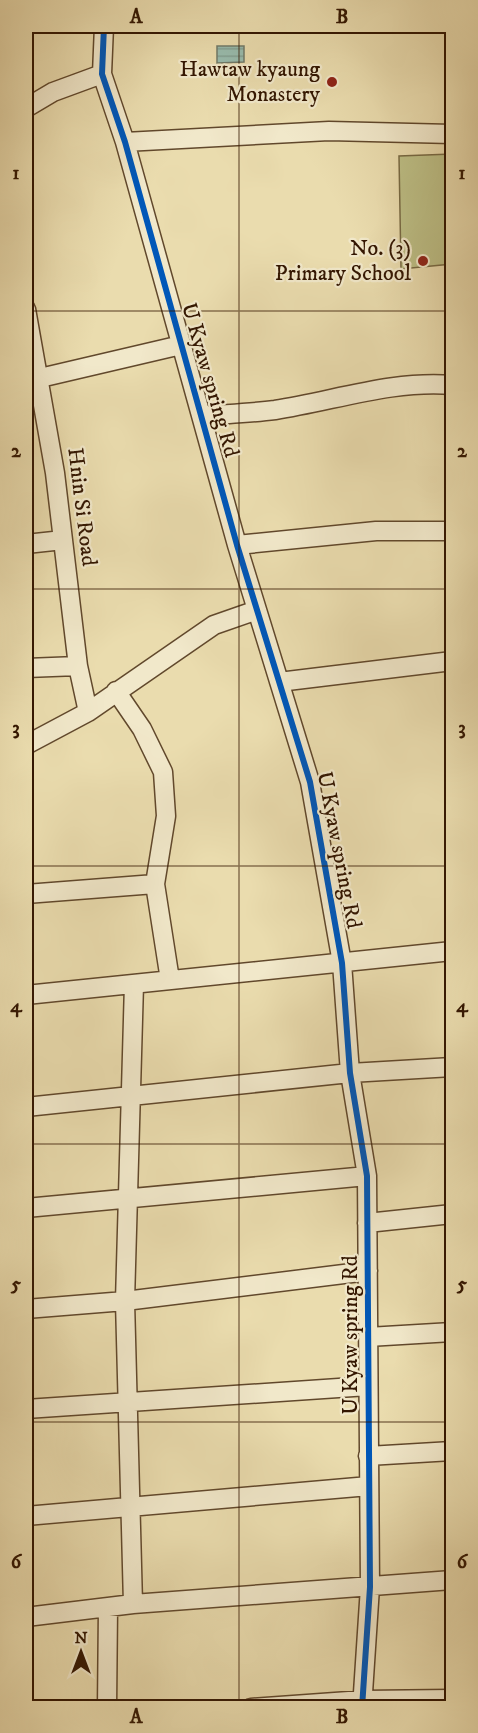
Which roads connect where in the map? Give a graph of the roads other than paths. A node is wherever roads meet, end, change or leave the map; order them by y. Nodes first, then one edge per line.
1 (104, 26) edge
2 (102, 74) junction
3 (26, 108) edge
4 (453, 134) edge
5 (125, 142) junction
6 (26, 309) edge
7 (26, 314) edge
8 (181, 345) junction
9 (453, 385) edge
10 (35, 386) edge
11 (201, 416) junction
12 (453, 531) edge
13 (63, 540) junction
14 (26, 544) edge
15 (237, 546) junction
16 (257, 610) junction
17 (453, 661) edge
18 (78, 666) junction
19 (26, 668) edge
20 (279, 682) junction
21 (116, 691) junction
22 (88, 712) junction
23 (26, 745) edge
24 (155, 884) junction
25 (26, 894) edge
26 (453, 951) edge
27 (342, 963) junction
28 (170, 980) junction
29 (134, 984) junction
30 (26, 995) edge
31 (453, 1067) edge
32 (350, 1073) junction
33 (129, 1096) junction
34 (26, 1107) edge
35 (367, 1176) junction
36 (127, 1199) junction
37 (26, 1208) edge
38 (453, 1214) edge
39 (367, 1223) junction
40 (368, 1271) junction
41 (125, 1301) junction
42 (26, 1309) edge
43 (453, 1332) edge
44 (368, 1337) junction
45 (368, 1386) junction
46 (128, 1401) junction
47 (26, 1409) edge
48 (453, 1451) edge
49 (368, 1456) junction
50 (369, 1486) junction
51 (129, 1506) junction
52 (26, 1516) edge
53 (453, 1580) edge
54 (370, 1587) junction
55 (133, 1604) junction
56 (108, 1607) junction
57 (26, 1617) edge
58 (453, 1699) edge
59 (362, 1703) edge
60 (106, 1707) edge
61 (250, 1707) edge

1 - 2 street, U Kyaw spring Rd
2 - 3 street
2 - 5 street, U Kyaw spring Rd
4 - 5 street
5 - 8 street, U Kyaw spring Rd
6 - 7 street, Hnin Si Road
7 - 10 street, Hnin Si Road
8 - 10 street
8 - 11 street, U Kyaw spring Rd
9 - 11 street
10 - 13 street, Hnin Si Road
11 - 15 street, U Kyaw spring Rd
12 - 15 street
13 - 14 street
13 - 18 street, Hnin Si Road
15 - 16 street, U Kyaw spring Rd
16 - 20 street, U Kyaw spring Rd
16 - 21 street
17 - 20 street
18 - 19 street
18 - 22 street, Hnin Si Road
20 - 27 street, U Kyaw spring Rd
21 - 22 street
21 - 24 street
22 - 23 street
24 - 25 street
24 - 28 street
26 - 27 street
27 - 28 street
27 - 32 street, U Kyaw spring Rd
28 - 29 street
29 - 30 street
29 - 33 street
31 - 32 street
32 - 33 street
32 - 35 street, U Kyaw spring Rd
33 - 34 street
33 - 36 street
35 - 36 street
35 - 39 street, U Kyaw spring Rd
36 - 37 street
36 - 41 street
38 - 39 street
39 - 40 street, U Kyaw spring Rd
40 - 41 street
40 - 44 street, U Kyaw spring Rd
41 - 42 street
41 - 46 street
43 - 44 street
44 - 45 street, U Kyaw spring Rd
45 - 46 street
45 - 49 street, U Kyaw spring Rd
46 - 47 street
46 - 51 street
48 - 49 street
49 - 50 street, U Kyaw spring Rd
50 - 51 street
50 - 54 street, U Kyaw spring Rd
51 - 52 street
51 - 55 street
53 - 54 street
54 - 55 street
54 - 59 street, U Kyaw spring Rd
55 - 56 street
56 - 57 street
56 - 60 street
58 - 59 street
59 - 61 street

